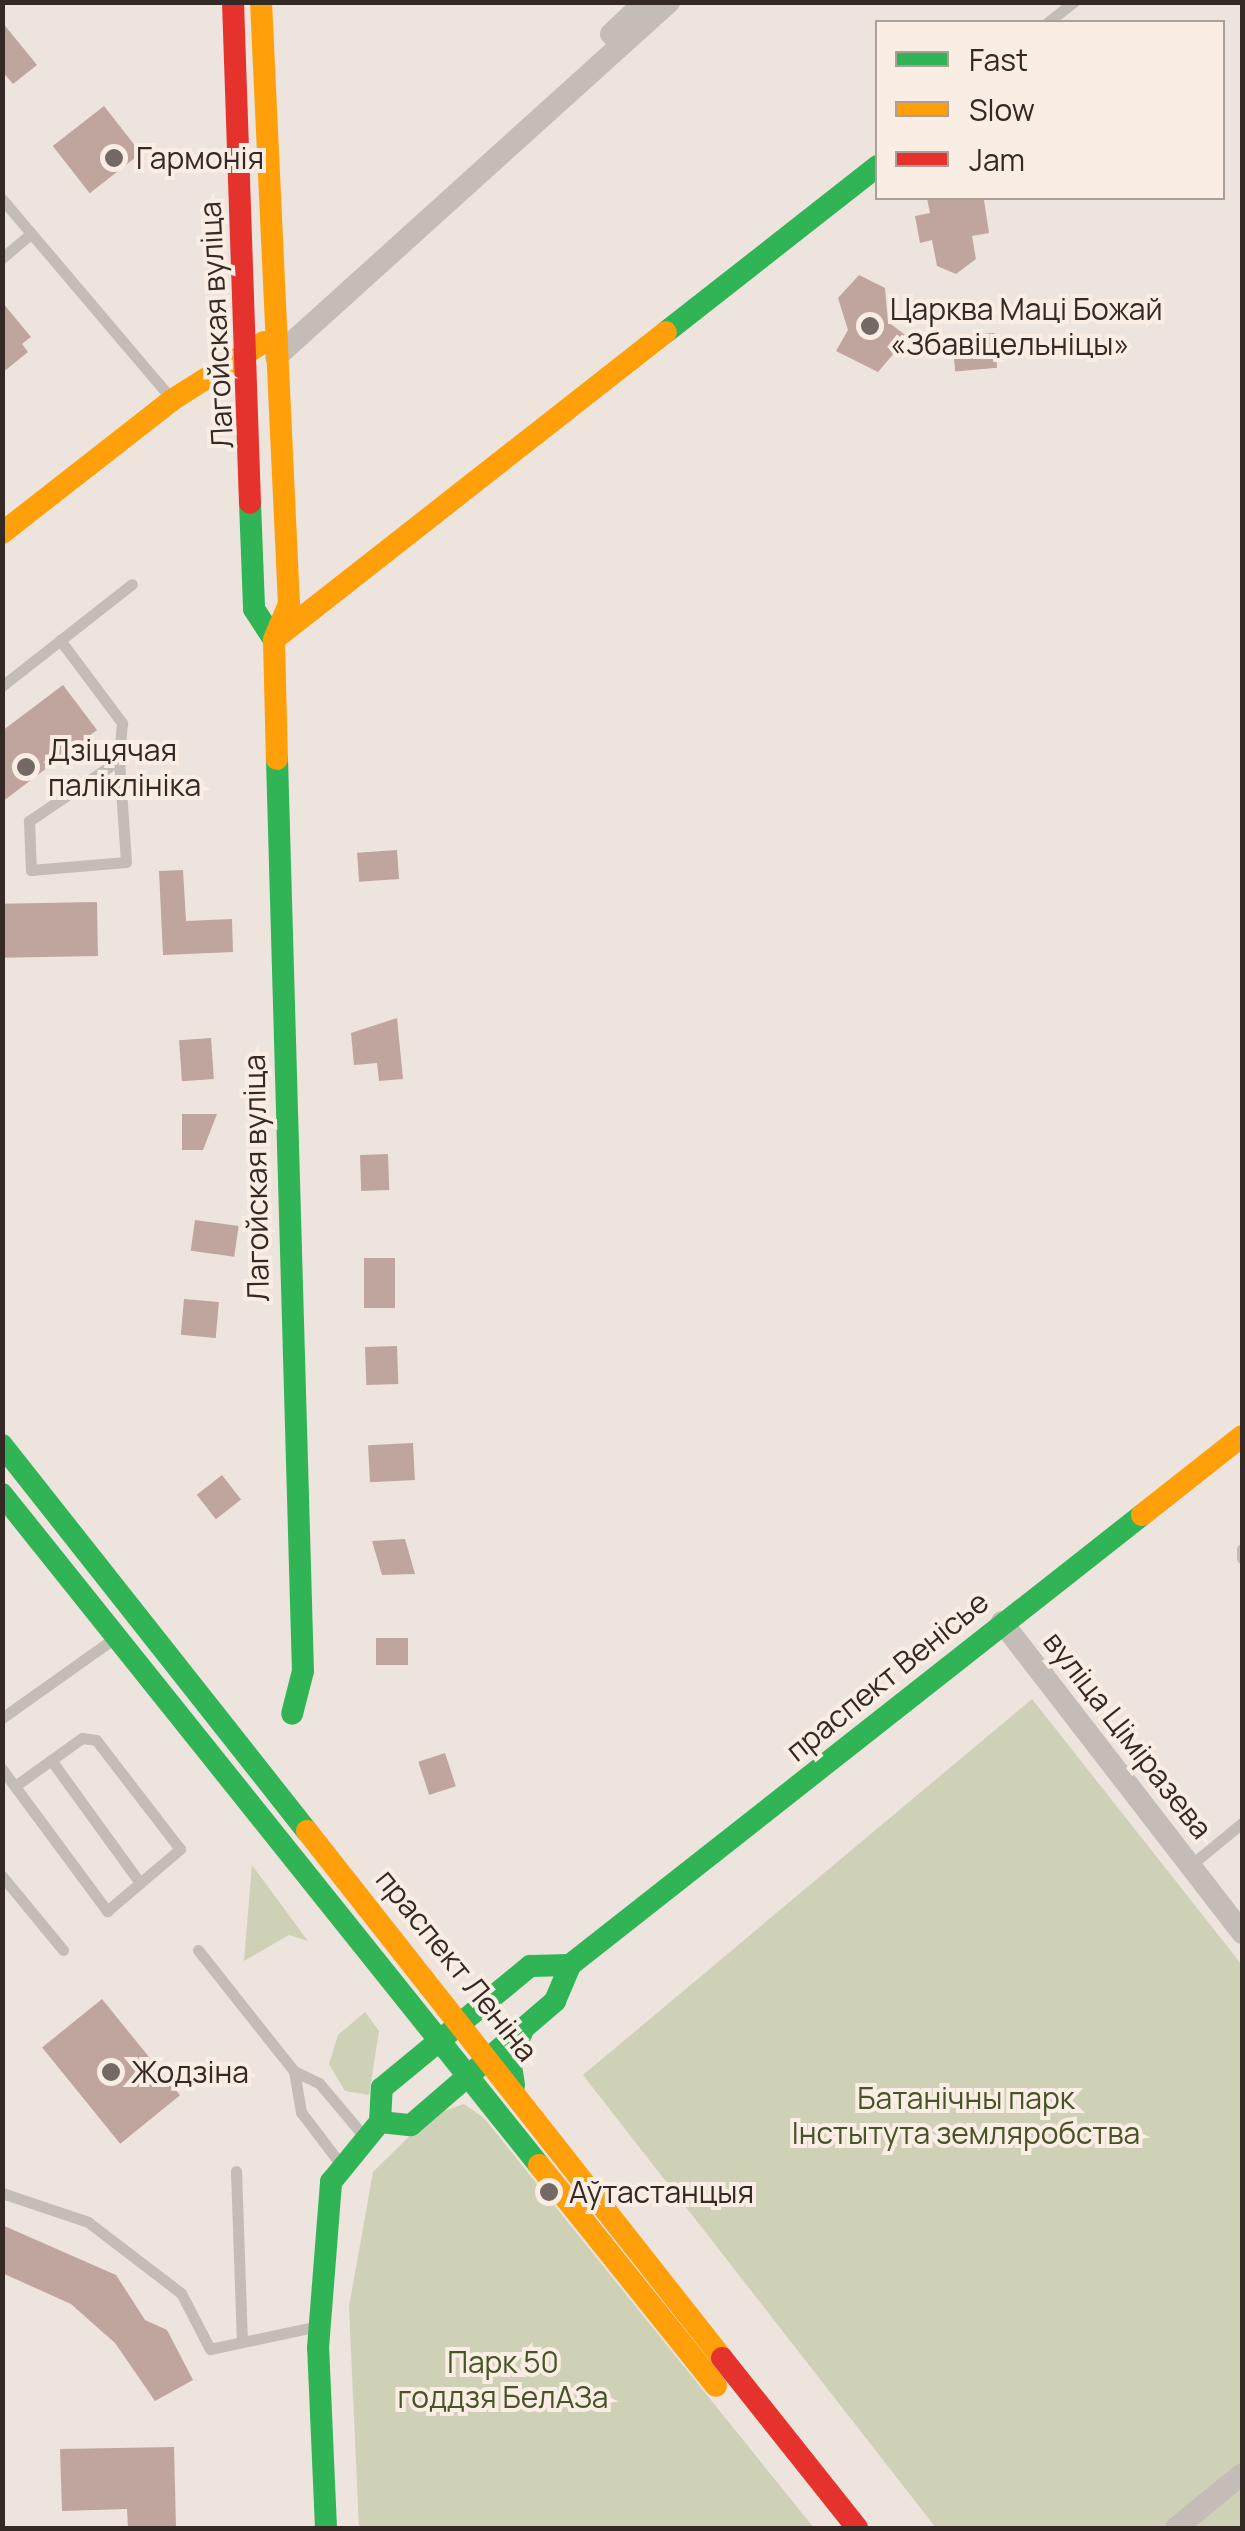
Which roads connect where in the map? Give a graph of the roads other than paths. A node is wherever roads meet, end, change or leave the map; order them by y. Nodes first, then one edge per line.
1 (232, 2) edge
2 (261, 2) edge
3 (645, 2) edge
4 (668, 2) edge
5 (1074, 2) edge
6 (1051, 20) edge
7 (875, 168) edge
8 (2, 199) edge
9 (31, 234) junction
10 (2, 258) edge
11 (276, 348) junction
12 (250, 353) junction
13 (172, 400) junction
14 (2, 534) edge
15 (132, 584) dead end
16 (60, 640) junction
17 (274, 640) junction
18 (2, 686) edge
19 (119, 760) junction
20 (1242, 1436) edge
21 (2, 1445) edge
22 (2, 1494) edge
23 (1242, 1549) edge
24 (1242, 1558) edge
25 (141, 1618) junction
26 (1002, 1622) junction
27 (117, 1636) junction
28 (292, 1714) dead end
29 (2, 1718) edge
30 (51, 1760) junction
31 (2, 1769) edge
32 (15, 1786) junction
33 (1242, 1823) edge
34 (1191, 1865) junction
35 (2, 1876) edge
36 (140, 1883) junction
37 (1242, 1933) edge
38 (63, 1950) dead end
39 (198, 1950) dead end
40 (570, 1965) junction
41 (464, 2020) junction
42 (523, 2030) junction
43 (441, 2039) junction
44 (493, 2057) junction
45 (294, 2070) junction
46 (470, 2076) junction
47 (514, 2085) junction
48 (372, 2130) junction
49 (339, 2162) junction
50 (236, 2170) dead end
51 (2, 2193) edge
52 (319, 2326) junction
53 (242, 2342) junction
54 (1242, 2474) edge
55 (326, 2528) edge
56 (828, 2528) edge
57 (857, 2528) edge
58 (1176, 2528) edge

1 - 12 main road, Лагойская вуліца
2 - 11 main road, Лагойская вуліца
3 - 11 street
4 - 11 street
5 - 6 lane
7 - 17 main road
8 - 9 lane
9 - 10 lane
9 - 13 lane
11 - 12 main road
11 - 17 main road, Лагойская вуліца
12 - 13 main road
12 - 17 main road, Лагойская вуліца
13 - 14 main road
15 - 16 lane
16 - 18 lane
16 - 19 lane
17 - 28 main road, Лагойская вуліца
19 - 19 lane
20 - 26 main road, праспект Венісье
21 - 25 main road, праспект Леніна
22 - 27 main road, праспект Леніна
23 - 24 lane
25 - 27 lane
25 - 41 main road, праспект Леніна
26 - 34 street, вуліца Ціміразева
26 - 40 main road, праспект Венісье
27 - 29 lane
27 - 43 main road, праспект Леніна
30 - 32 lane
30 - 36 lane
30 - 36 lane
31 - 32 lane
32 - 36 lane
33 - 34 lane
34 - 37 street, вуліца Ціміразева
35 - 38 lane
39 - 45 lane
40 - 41 main road, праспект Венісье
40 - 42 main road, праспект Венісье
41 - 43 main road, праспект Венісье
41 - 44 main road, праспект Леніна
42 - 44 main road, праспект Венісье
42 - 47 main road
43 - 46 main road, праспект Леніна
43 - 48 main road, праспект Венісье
44 - 46 main road, праспект Венісье
44 - 47 main road, праспект Леніна
45 - 48 lane
45 - 49 lane
46 - 48 main road, праспект Венісье
46 - 56 main road, праспект Леніна
47 - 57 main road, праспект Леніна
48 - 49 main road
49 - 52 main road
50 - 53 lane
51 - 53 lane
52 - 53 lane
52 - 55 main road
54 - 58 street

